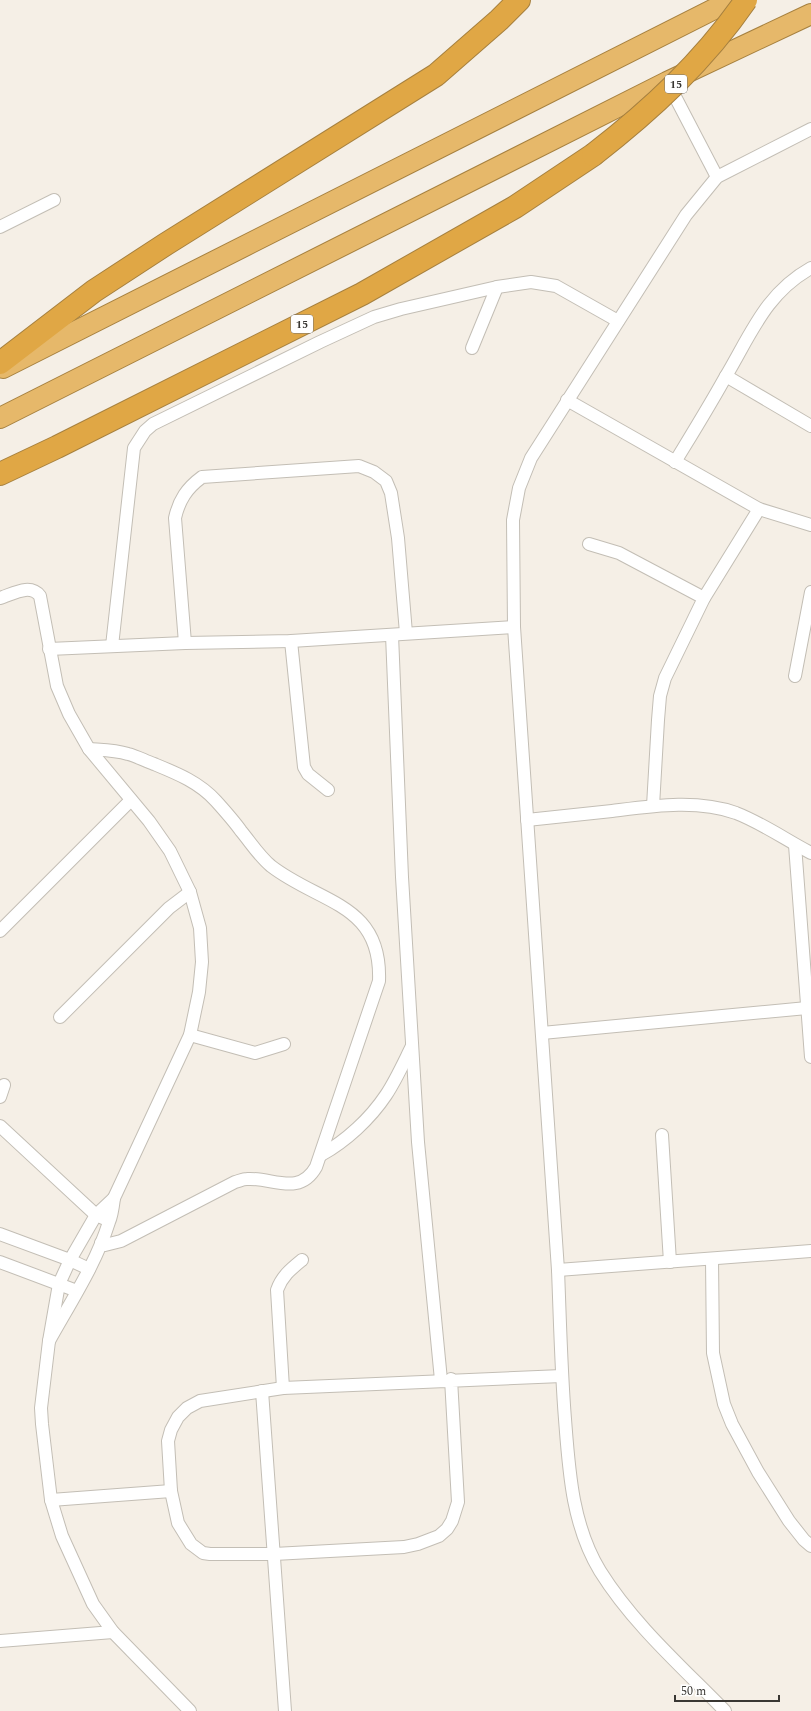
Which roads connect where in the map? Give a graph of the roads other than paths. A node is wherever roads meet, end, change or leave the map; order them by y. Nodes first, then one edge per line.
1 (519, 0) edge
2 (732, 0) edge
3 (746, 0) edge
4 (811, 14) edge
5 (667, 82) junction
6 (811, 129) edge
7 (718, 177) junction
8 (54, 200) dead end
9 (0, 226) edge
10 (809, 272) edge
11 (497, 287) junction
12 (618, 321) junction
13 (472, 348) dead end
14 (0, 363) edge
15 (0, 370) edge
16 (726, 376) junction
17 (567, 400) junction
18 (0, 418) edge
19 (811, 426) edge
20 (675, 462) junction
21 (0, 474) edge
22 (759, 509) junction
23 (811, 525) edge
24 (589, 544) dead end
25 (811, 592) edge
26 (0, 598) edge
27 (704, 598) junction
28 (514, 627) junction
29 (406, 633) junction
30 (392, 635) junction
31 (291, 641) junction
32 (185, 643) junction
33 (112, 646) junction
34 (49, 649) junction
35 (795, 676) dead end
36 (89, 749) junction
37 (328, 790) dead end
38 (131, 800) junction
39 (653, 806) junction
40 (527, 820) junction
41 (795, 845) junction
42 (811, 853) edge
43 (190, 892) junction
44 (0, 930) edge
45 (807, 1008) junction
46 (60, 1017) dead end
47 (542, 1033) junction
48 (190, 1035) junction
49 (284, 1044) dead end
50 (412, 1046) junction
51 (811, 1057) edge
52 (0, 1126) edge
53 (662, 1135) dead end
54 (321, 1155) junction
55 (114, 1198) junction
56 (96, 1215) junction
57 (110, 1221) junction
58 (0, 1234) edge
59 (101, 1243) junction
60 (811, 1251) edge
61 (712, 1259) junction
62 (70, 1260) junction
63 (302, 1260) dead end
64 (0, 1262) edge
65 (670, 1262) junction
66 (89, 1269) junction
67 (558, 1270) junction
68 (59, 1284) junction
69 (77, 1291) junction
70 (49, 1341) junction
71 (562, 1376) junction
72 (446, 1380) junction
73 (283, 1388) junction
74 (262, 1391) junction
75 (171, 1491) junction
76 (51, 1500) junction
77 (811, 1546) edge
78 (274, 1554) junction
79 (114, 1632) junction
80 (0, 1641) edge
81 (190, 1711) edge
82 (285, 1711) edge
83 (725, 1711) edge

1 - 14 highway
2 - 15 highway
3 - 21 highway, 15, bridge
4 - 5 highway
5 - 7 street
5 - 18 highway
6 - 7 street
7 - 12 street
8 - 9 street
10 - 16 street
11 - 12 street
11 - 13 street
11 - 33 street
12 - 17 street
16 - 19 street
16 - 20 street
17 - 20 street
17 - 28 street
20 - 22 street
22 - 23 street
22 - 27 street
24 - 27 street
25 - 35 street
26 - 34 street
27 - 39 street
28 - 29 street
28 - 40 street
29 - 30 street
29 - 32 street
30 - 31 street
30 - 50 street
31 - 32 street
31 - 37 street
32 - 33 street
33 - 34 street
34 - 36 street
36 - 38 street
36 - 54 street
38 - 43 street
38 - 44 street
39 - 40 street
39 - 41 street
40 - 47 street
41 - 42 street
41 - 45 street
43 - 46 street
43 - 48 street
45 - 47 street
45 - 51 street
47 - 67 street
48 - 49 street
48 - 55 street
50 - 54 street
50 - 72 street
52 - 56 street
53 - 65 street
54 - 59 street
55 - 56 street
55 - 57 street
56 - 57 street
56 - 62 street
57 - 59 street
58 - 62 street
59 - 66 street
60 - 61 street
61 - 65 street
61 - 77 street
62 - 66 street
62 - 68 street
63 - 73 street
64 - 68 street
65 - 67 street
66 - 69 street
67 - 71 street
68 - 69 street
68 - 70 street
69 - 70 street
70 - 76 street
71 - 72 street
71 - 83 street
72 - 73 street
72 - 78 street
73 - 74 street
74 - 75 street
74 - 78 street
75 - 76 street
75 - 78 street
76 - 79 street
78 - 82 street
79 - 80 street
79 - 81 street

